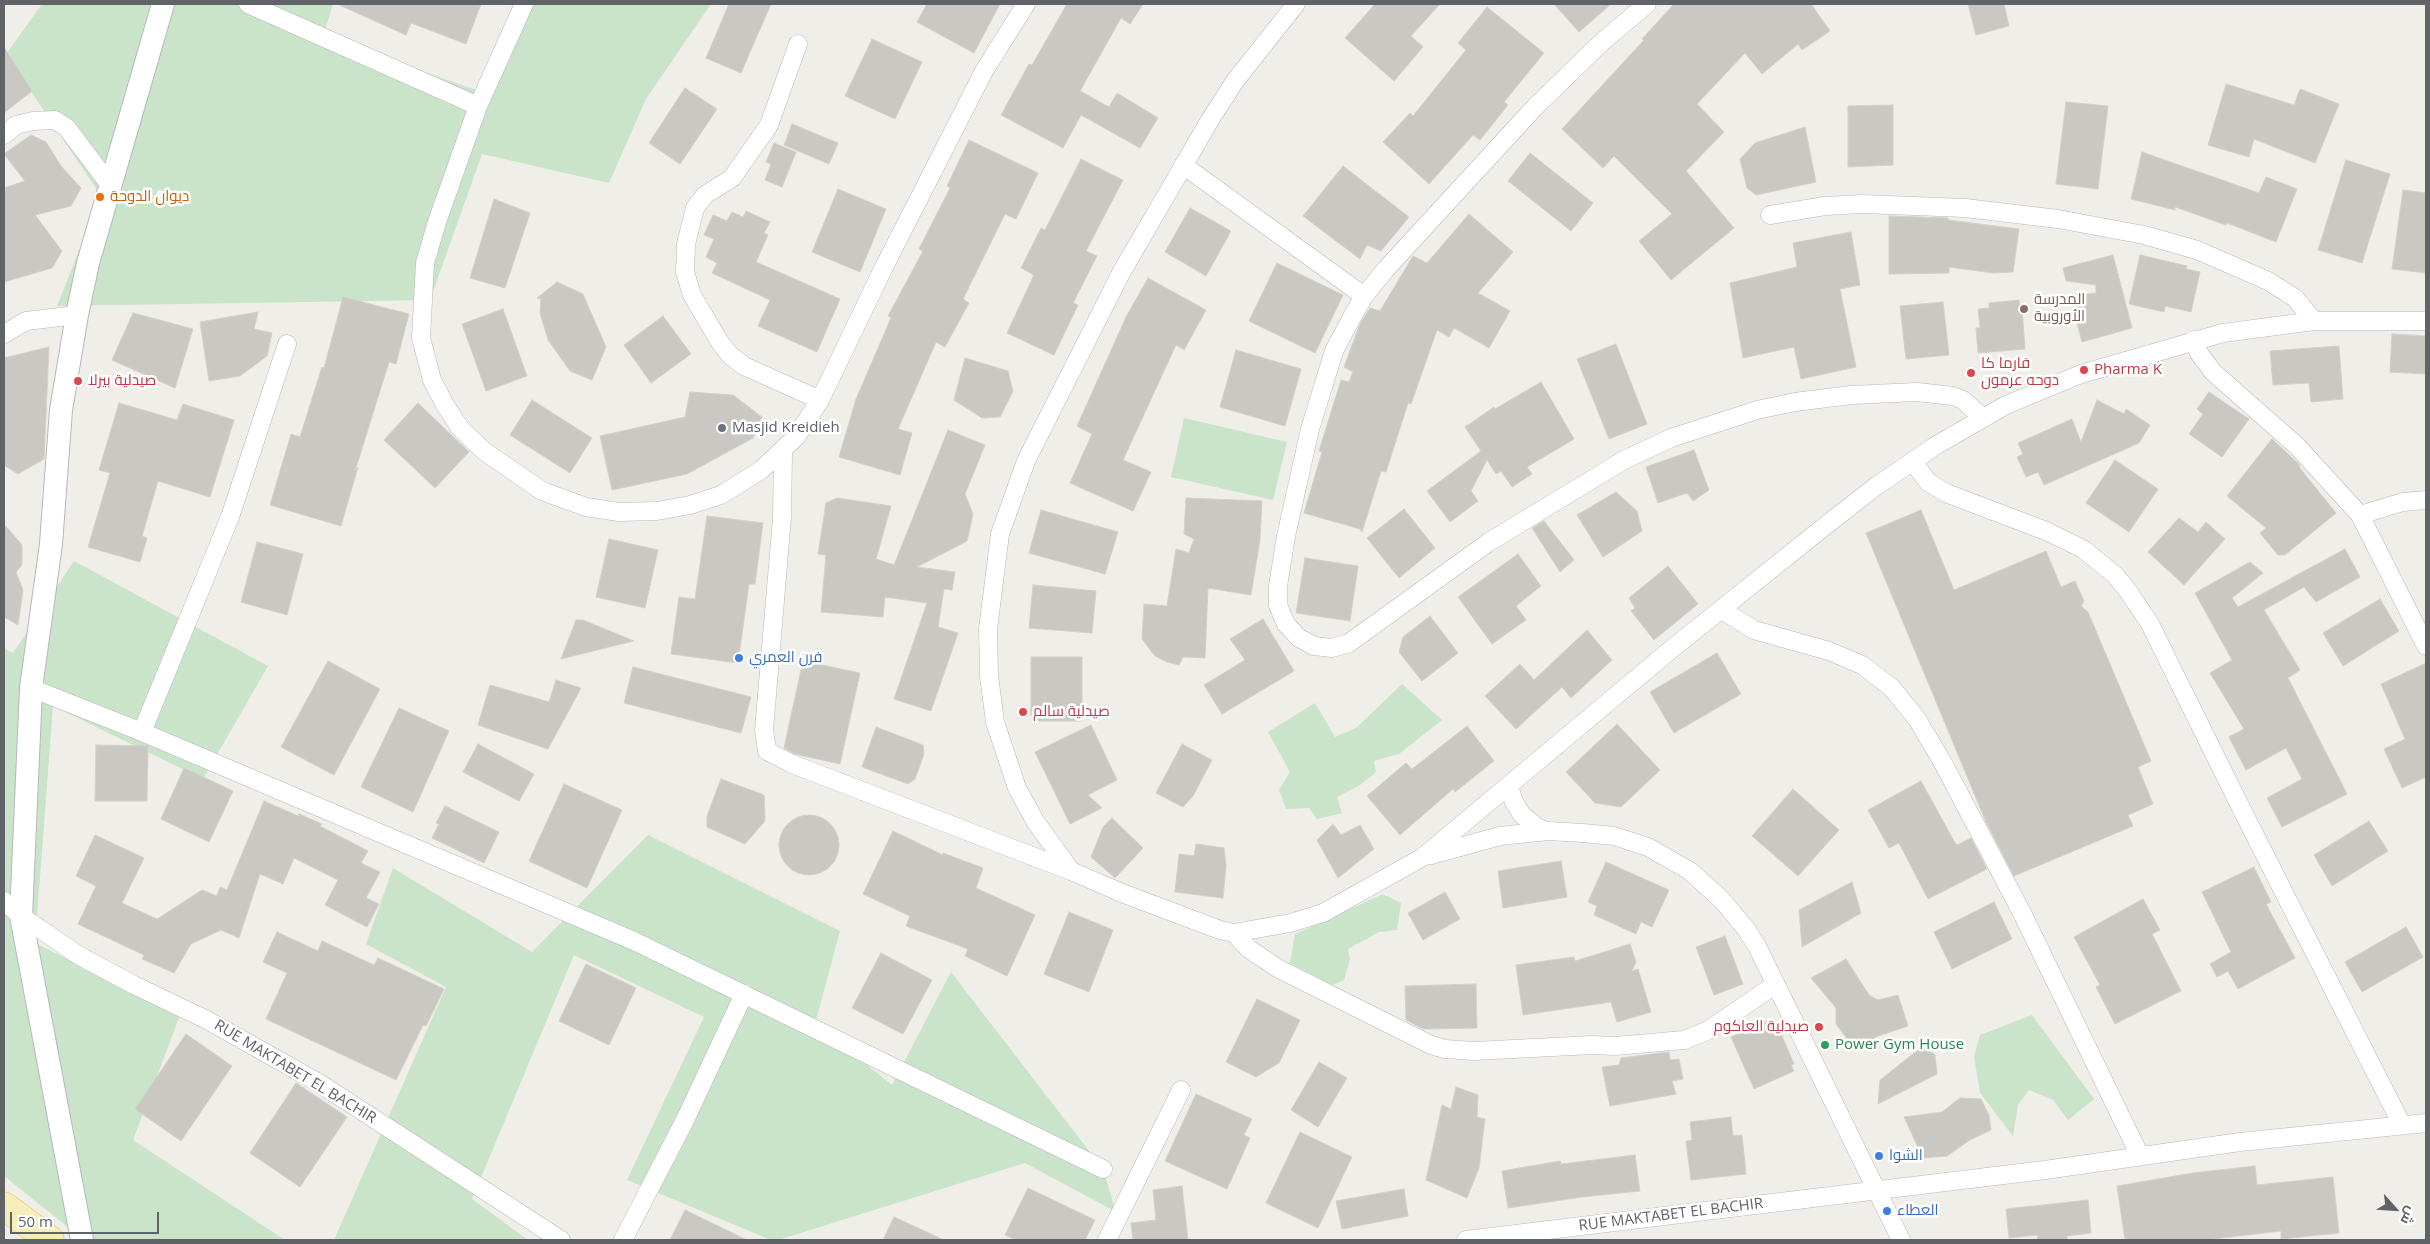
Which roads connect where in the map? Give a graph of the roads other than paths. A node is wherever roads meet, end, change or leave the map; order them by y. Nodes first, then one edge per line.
1 (162, 4) edge
2 (248, 4) edge
3 (524, 4) edge
4 (1026, 4) edge
5 (1296, 4) edge
6 (1646, 4) edge
7 (798, 44) dead end
8 (478, 106) junction
9 (4, 135) edge
10 (1184, 165) junction
11 (110, 185) junction
12 (1770, 215) dead end
13 (1364, 296) junction
14 (77, 315) junction
15 (2426, 320) edge
16 (2314, 321) junction
17 (4, 334) edge
18 (2194, 340) junction
19 (287, 344) dead end
20 (820, 400) junction
21 (1982, 417) junction
22 (783, 452) junction
23 (1913, 462) junction
24 (2426, 500) edge
25 (2360, 515) junction
26 (1722, 610) junction
27 (2426, 646) edge
28 (30, 688) junction
29 (142, 732) junction
30 (1509, 786) junction
31 (1548, 831) junction
32 (1423, 857) junction
33 (1071, 871) junction
34 (4, 901) edge
35 (21, 916) junction
36 (1234, 933) junction
37 (1776, 984) junction
38 (744, 994) junction
39 (1181, 1090) dead end
40 (2426, 1123) edge
41 (2402, 1124) junction
42 (2140, 1156) junction
43 (1103, 1169) dead end
44 (1876, 1190) junction
45 (4, 1206) edge
46 (50, 1240) edge
47 (82, 1240) edge
48 (561, 1240) edge
49 (623, 1240) edge
50 (1107, 1240) edge
51 (1466, 1240) edge
52 (1902, 1240) edge

1 - 11 street
2 - 8 street
3 - 8 street
4 - 20 street
5 - 10 street
6 - 13 street
7 - 20 street
8 - 22 street
9 - 11 street
10 - 13 street
10 - 33 street
11 - 14 street
12 - 16 street
13 - 21 street
14 - 17 street
14 - 28 street
15 - 16 street
16 - 18 street
18 - 21 street
18 - 25 street
19 - 29 street
20 - 22 street
21 - 23 street
22 - 33 street
23 - 26 street
23 - 41 street
24 - 25 street
25 - 27 street
26 - 30 street
26 - 42 street
28 - 29 street
28 - 35 street
29 - 38 street
30 - 31 street
30 - 32 street
31 - 32 street
31 - 37 street
32 - 36 street
33 - 36 street
34 - 35 street, RUE MAKTABET EL BACHIR
35 - 47 street
35 - 48 street, RUE MAKTABET EL BACHIR
36 - 37 street
37 - 44 street
38 - 43 street
38 - 49 street
39 - 50 street
40 - 41 street, RUE MAKTABET EL BACHIR
41 - 42 street, RUE MAKTABET EL BACHIR
42 - 44 street, RUE MAKTABET EL BACHIR
44 - 51 street, RUE MAKTABET EL BACHIR
44 - 52 street
45 - 46 main road

